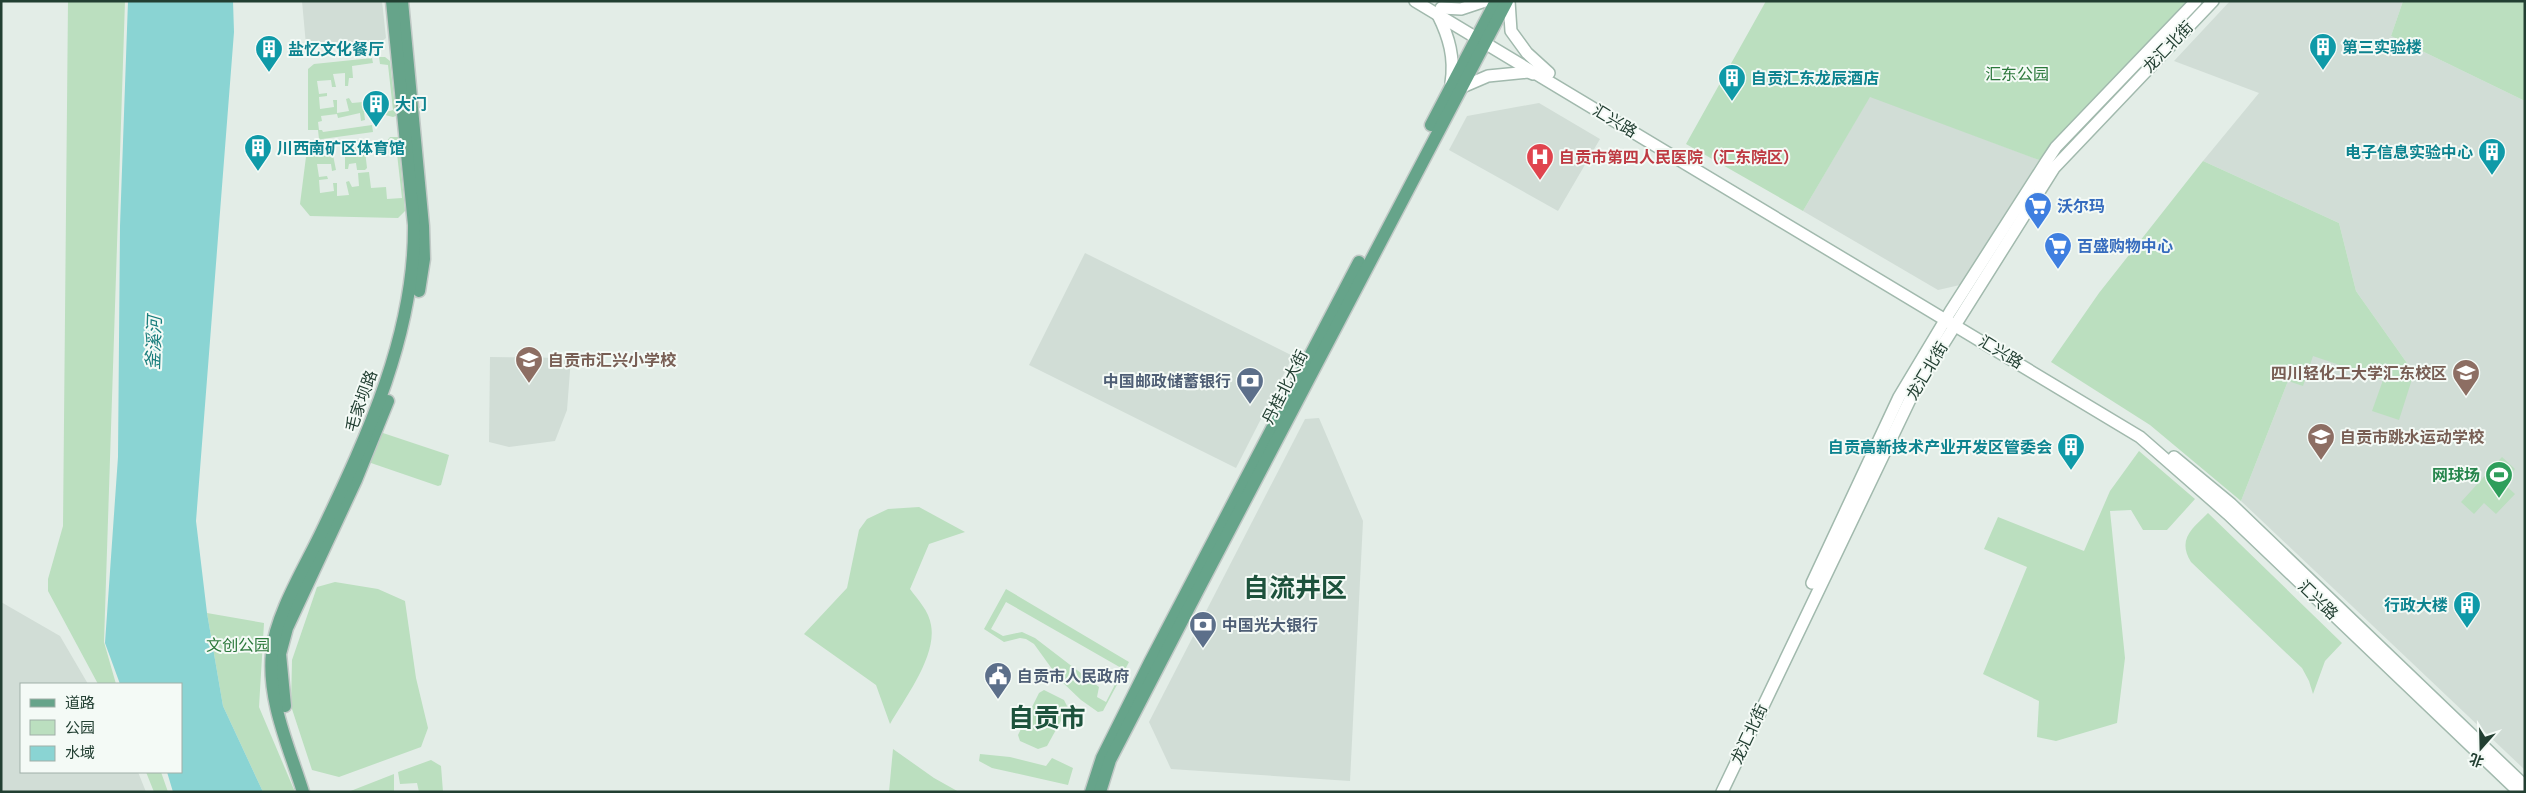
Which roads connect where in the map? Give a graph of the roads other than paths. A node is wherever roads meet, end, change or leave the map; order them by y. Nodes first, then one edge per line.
1 (392, 1) edge
2 (402, 1) edge
3 (1415, 1) edge
4 (1430, 1) edge
5 (1486, 1) edge
6 (1496, 1) edge
7 (1508, 1) edge
8 (2196, 1) edge
9 (2213, 1) edge
10 (1439, 11) junction
11 (1482, 37) junction
12 (1548, 76) junction
13 (1456, 88) junction
14 (1953, 319) junction
15 (2525, 786) edge
16 (303, 792) edge
17 (312, 792) edge
18 (1091, 792) edge
19 (1100, 792) edge
20 (1714, 792) edge
21 (1722, 792) edge
22 (2518, 792) edge

1 - 16 main road, 毛家坝路
2 - 17 main road, 毛家坝路
3 - 10 main road
4 - 10 main road
5 - 10 main road
6 - 11 main road, 丹桂北大街
7 - 11 main road, 丹桂北大街
7 - 12 main road
8 - 14 main road, 龙汇北街
9 - 14 main road, 龙汇北街
10 - 11 main road
10 - 13 main road
11 - 12 main road
11 - 13 main road, 丹桂北大街
12 - 13 main road
12 - 14 main road
13 - 18 main road, 丹桂北大街
13 - 19 main road, 丹桂北大街
14 - 15 main road
14 - 20 main road, 龙汇北街
14 - 21 main road, 龙汇北街
14 - 22 main road, 汇兴路

